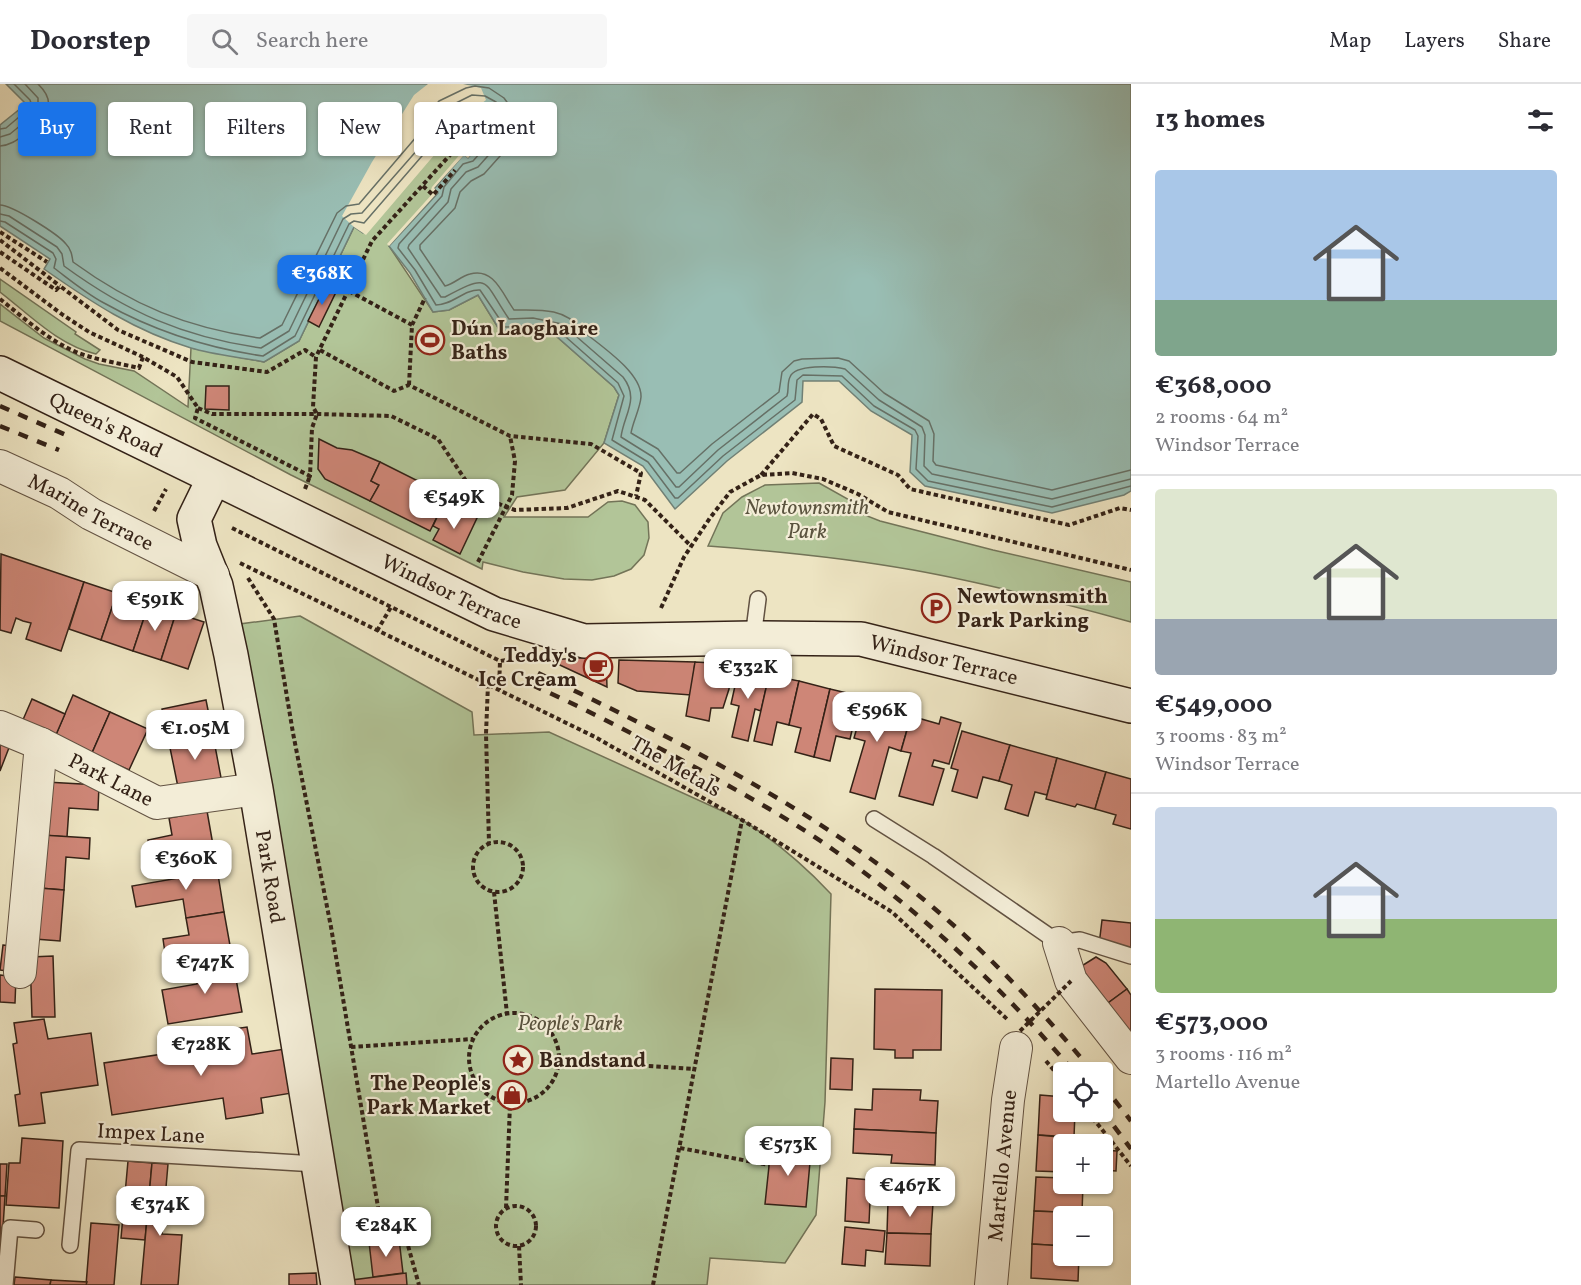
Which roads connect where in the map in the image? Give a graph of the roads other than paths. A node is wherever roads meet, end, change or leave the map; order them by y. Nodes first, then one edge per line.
1 (0, 373) edge
2 (0, 466) edge
3 (214, 478) junction
4 (225, 569) junction
5 (758, 598) dead end
6 (753, 638) junction
7 (1131, 706) edge
8 (0, 727) edge
9 (41, 744) junction
10 (255, 789) junction
11 (874, 819) dead end
12 (1059, 943) junction
13 (1131, 956) edge
14 (20, 972) dead end
15 (1026, 1044) road end
16 (1131, 1058) edge
17 (316, 1164) junction
18 (36, 1230) dead end
19 (70, 1245) dead end
20 (5, 1285) edge
21 (338, 1285) edge
22 (991, 1285) edge

1 - 3 main road, Queen's Road
2 - 4 street, Marine Terrace
3 - 4 main road, Park Road
3 - 6 main road, Windsor Terrace
4 - 10 main road, Park Road
5 - 6 lane
6 - 7 main road, Windsor Terrace
8 - 9 street, Park Lane
9 - 10 street, Park Lane
9 - 14 street, Park Lane
10 - 17 main road, Park Road
11 - 12 lane
12 - 13 lane
12 - 16 street
15 - 22 street, Martello Avenue
17 - 19 lane, Impex Lane
17 - 21 main road, Park Road
18 - 20 lane

